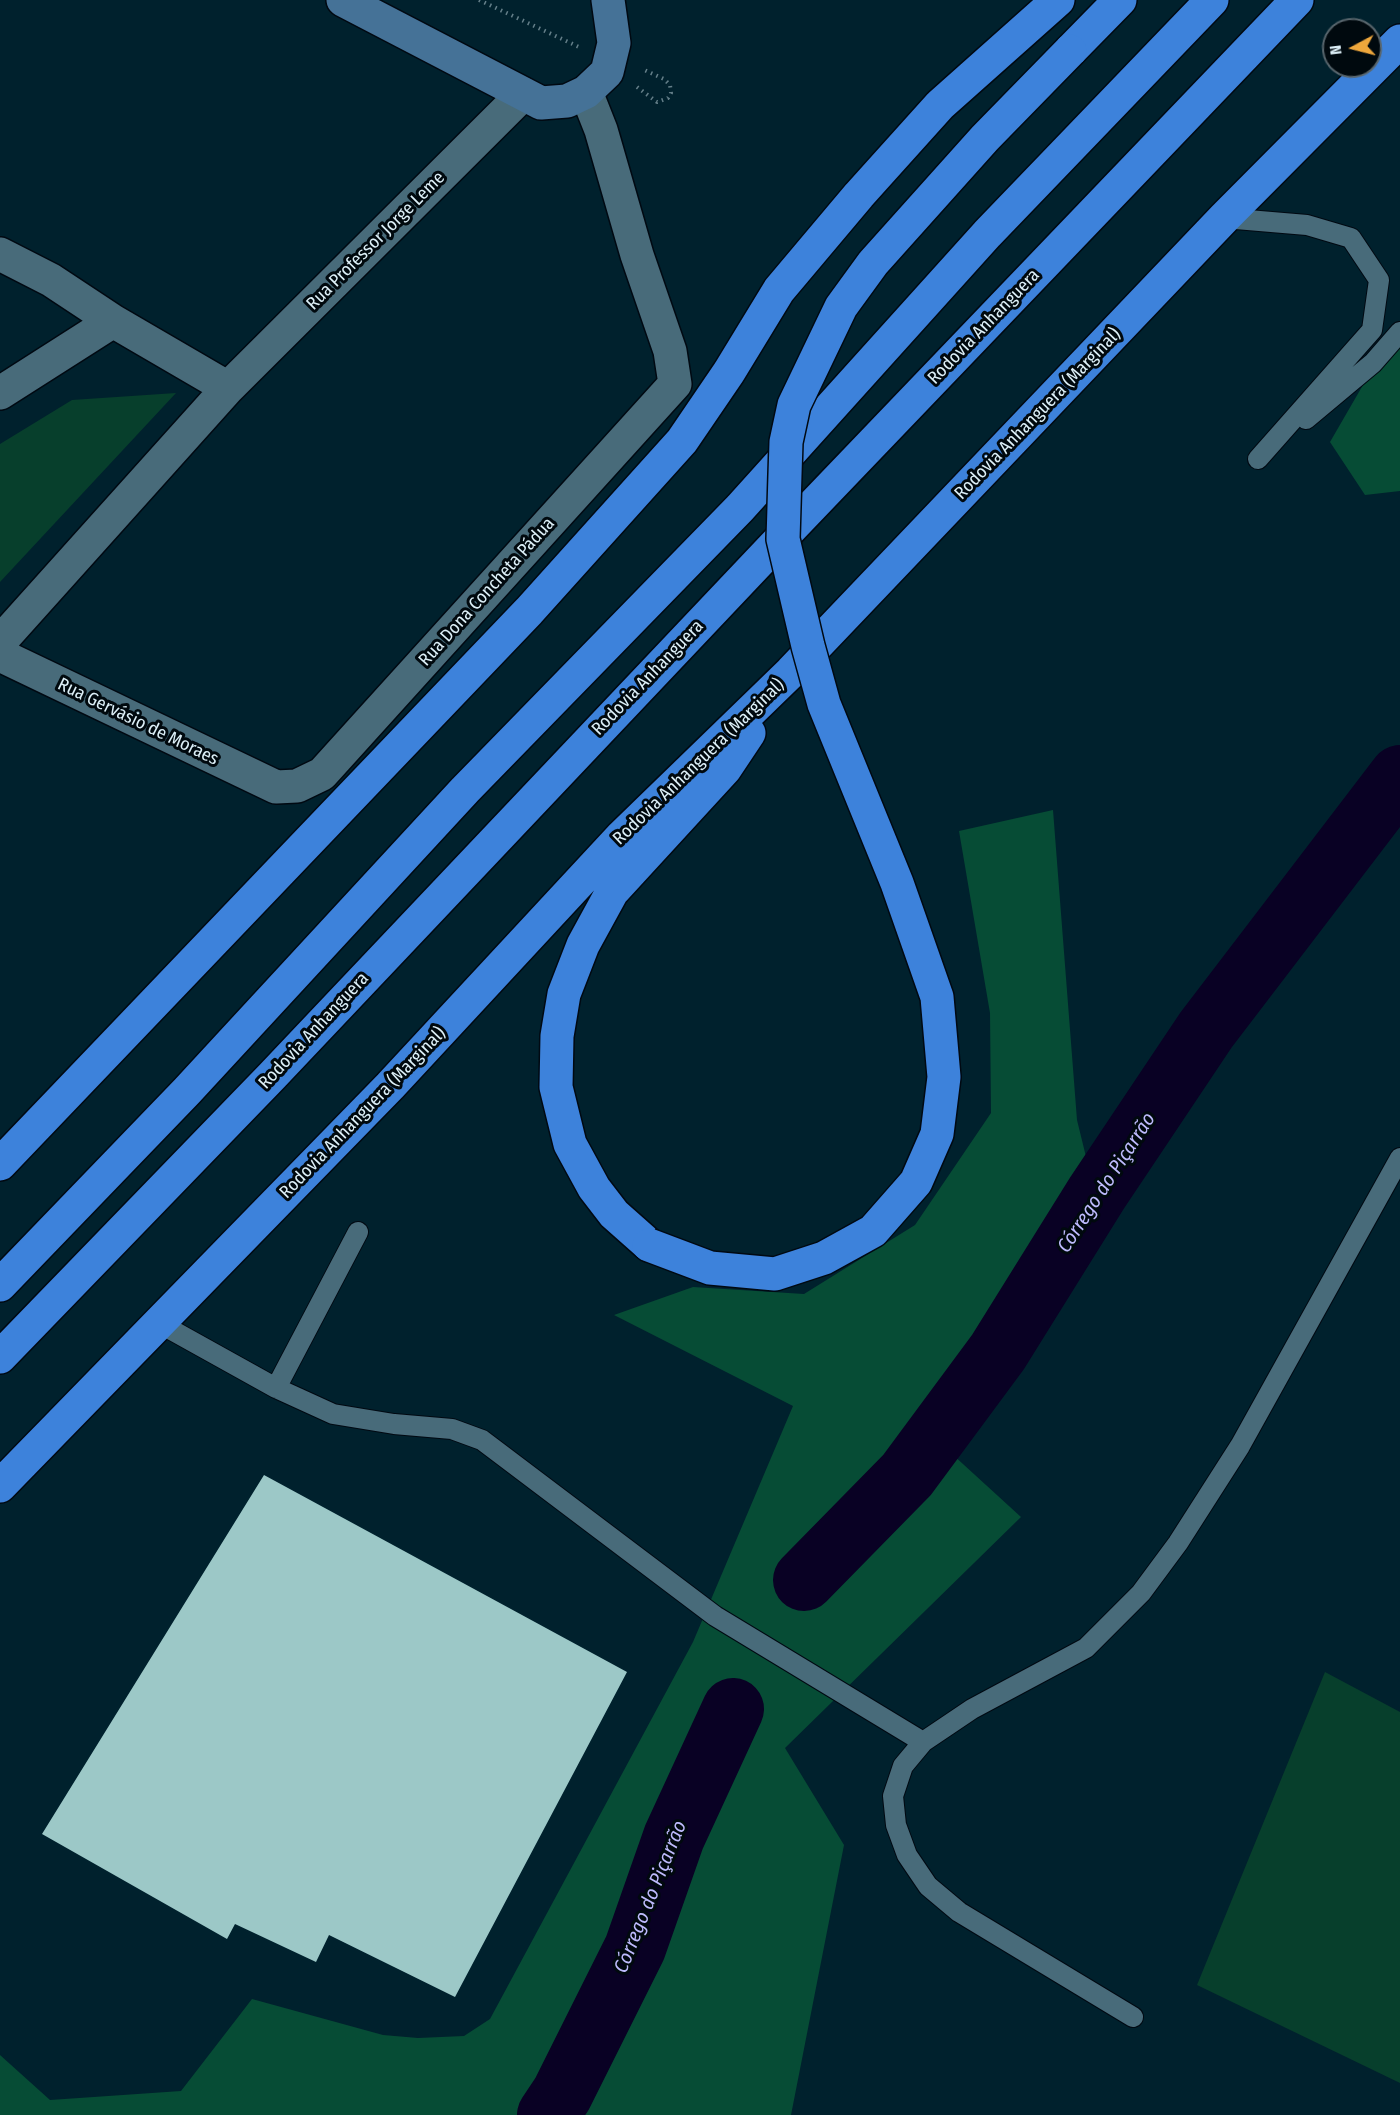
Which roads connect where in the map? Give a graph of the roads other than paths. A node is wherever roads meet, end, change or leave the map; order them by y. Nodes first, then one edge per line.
1 (344, 0) edge
2 (1058, 0) edge
3 (1120, 0) edge
4 (1212, 0) edge
5 (1297, 0) edge
6 (611, 1) edge
7 (1400, 41) edge
8 (586, 92) junction
9 (523, 94) junction
10 (1224, 219) junction
11 (0, 254) edge
12 (113, 321) junction
13 (1400, 332) edge
14 (228, 388) junction
15 (0, 393) edge
16 (0, 642) edge
17 (0, 655) edge
18 (791, 672) junction
19 (276, 787) joint
20 (0, 1164) edge
21 (1397, 1169) edge
22 (358, 1232) dead end
23 (0, 1285) edge
24 (159, 1323) junction
25 (0, 1357) edge
26 (276, 1388) junction
27 (0, 1486) edge
28 (923, 1742) junction
29 (1133, 2017) dead end

1 - 9 street
2 - 20 highway
3 - 18 highway, bridge
4 - 23 highway
5 - 25 highway, Rodovia Anhanguera
6 - 8 street
7 - 10 highway, Rodovia Anhanguera (Marginal)
8 - 9 street
8 - 19 street, Rua Dona Concheta Pádua
9 - 14 street, Rua Professor Jorge Leme
10 - 13 lane
10 - 18 highway, Rodovia Anhanguera (Marginal)
11 - 12 street
12 - 14 street
12 - 15 street
14 - 16 street, Rua Professor Jorge Leme
17 - 19 street, Rua Gervásio de Moraes
18 - 24 highway, Rodovia Anhanguera (Marginal)
21 - 28 lane
22 - 26 lane
24 - 26 lane
24 - 27 highway, Rodovia Anhanguera (Marginal)
26 - 28 lane
28 - 29 lane

